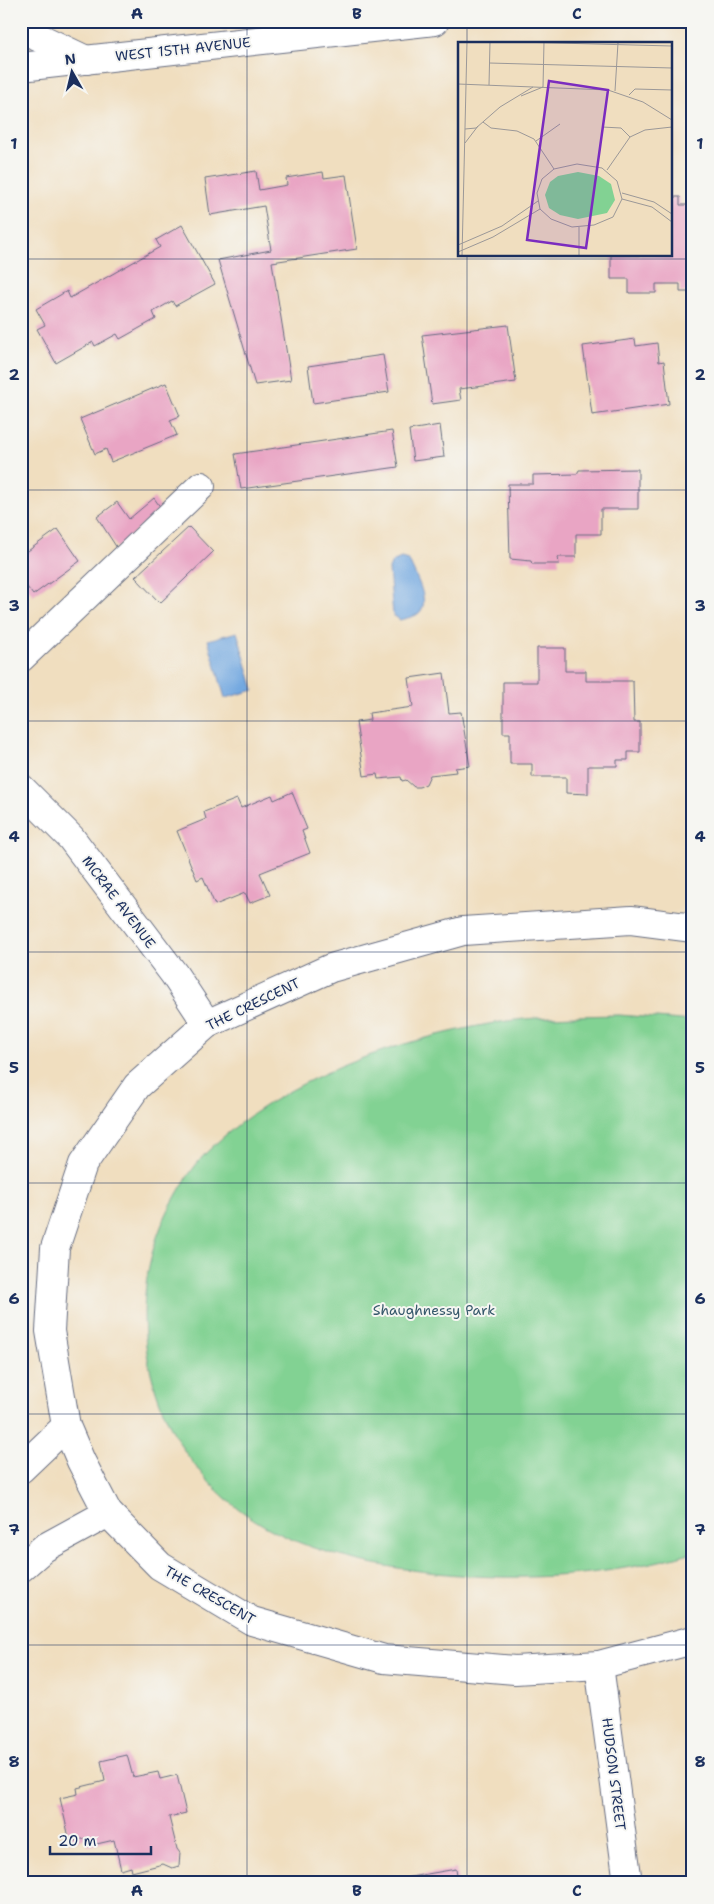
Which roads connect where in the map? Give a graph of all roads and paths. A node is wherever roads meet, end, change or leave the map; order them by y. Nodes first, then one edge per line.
1 (435, 21) edge
2 (21, 28) edge
3 (86, 60) junction
4 (21, 67) edge
5 (201, 486) dead end
6 (21, 658) edge
7 (21, 788) edge
8 (693, 928) edge
9 (207, 1024) junction
10 (66, 1426) junction
11 (21, 1469) edge
12 (108, 1513) junction
13 (21, 1568) edge
14 (693, 1640) edge
15 (599, 1664) junction
16 (628, 1883) edge

1 - 3 street, WEST 15TH AVENUE
2 - 3 street
3 - 4 street, WEST 15TH AVENUE
5 - 6 street
7 - 9 street, MCRAE AVENUE
8 - 9 street, THE CRESCENT
9 - 10 street, THE CRESCENT
10 - 11 street
10 - 12 street, THE CRESCENT
12 - 13 street
12 - 15 street, THE CRESCENT
14 - 15 street, THE CRESCENT
15 - 16 street, HUDSON STREET

